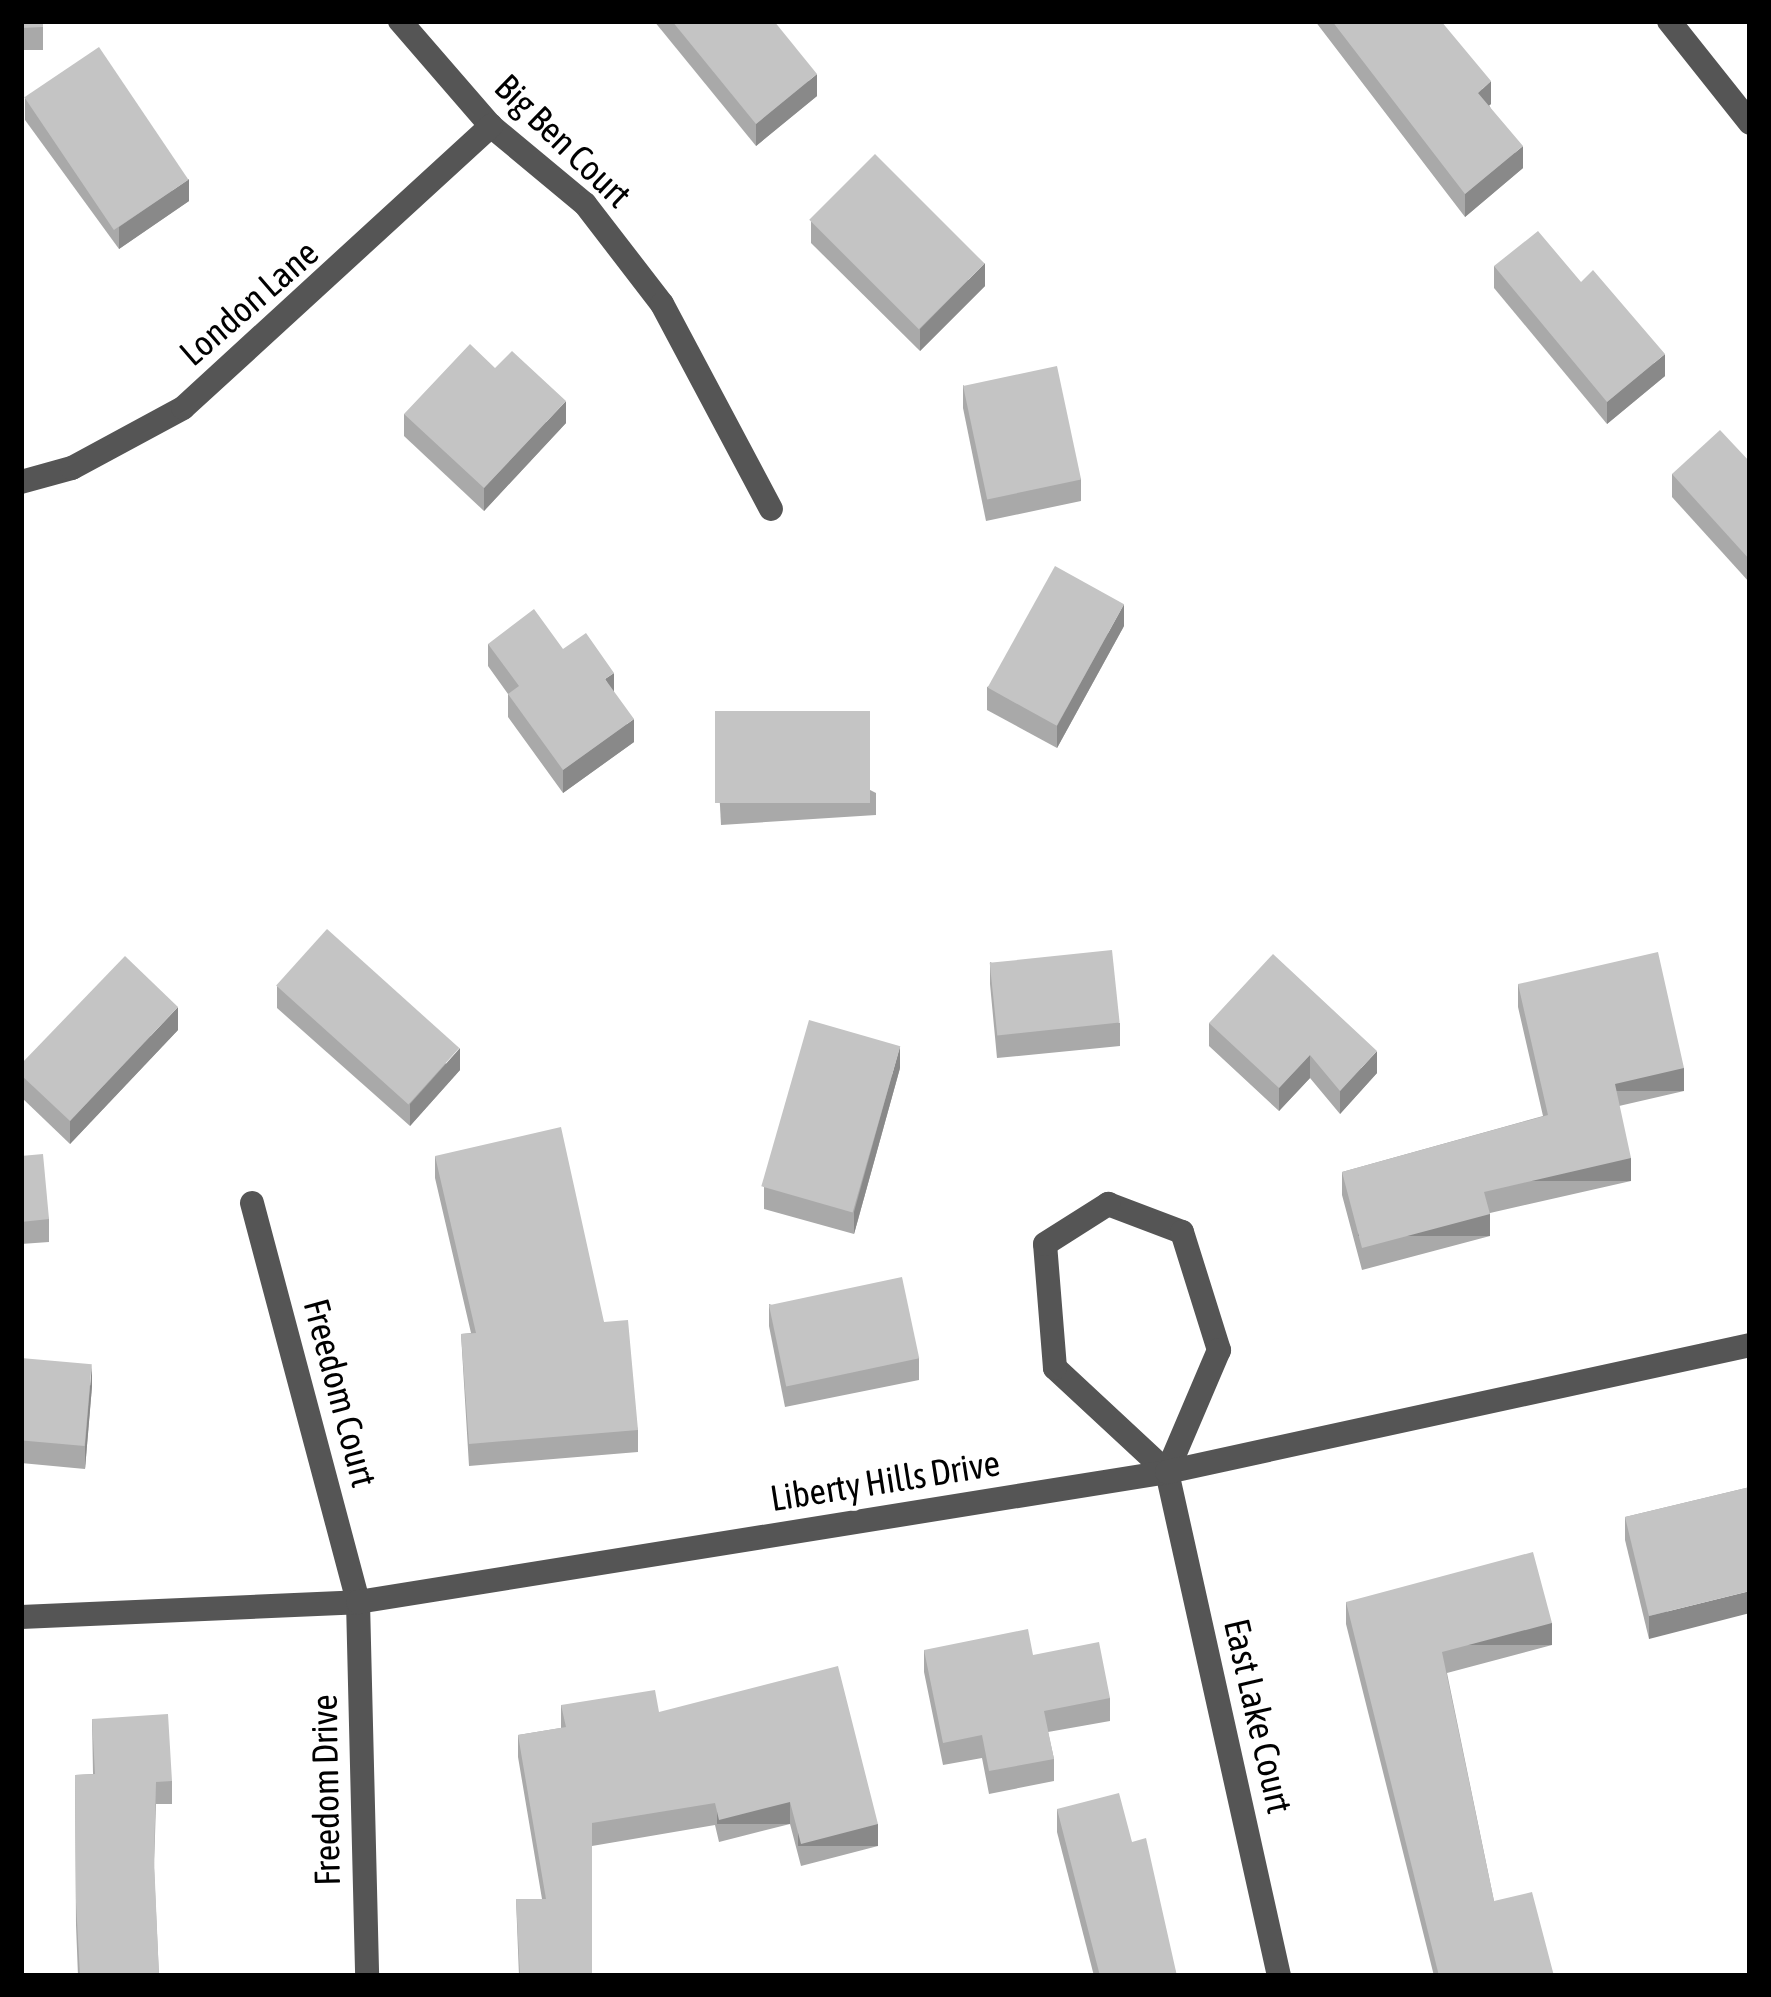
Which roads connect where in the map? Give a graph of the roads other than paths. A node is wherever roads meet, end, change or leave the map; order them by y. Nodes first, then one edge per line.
1 (400, 21) edge
2 (1669, 21) edge
3 (1750, 123) edge
4 (491, 126) junction
5 (21, 482) edge
6 (771, 509) dead end
7 (252, 1203) dead end
8 (1750, 1345) edge
9 (1166, 1472) junction
10 (358, 1602) junction
11 (21, 1617) edge
12 (367, 1976) edge
13 (1279, 1976) edge

1 - 4 street, Big Ben Court
2 - 3 street
4 - 5 street, London Lane
4 - 6 street, Big Ben Court
7 - 10 street, Freedom Court
8 - 9 street, Liberty Hills Drive
9 - 9 street
9 - 10 street, Liberty Hills Drive
9 - 13 street, East Lake Court
10 - 11 street, Liberty Hills Drive
10 - 12 street, Freedom Drive

